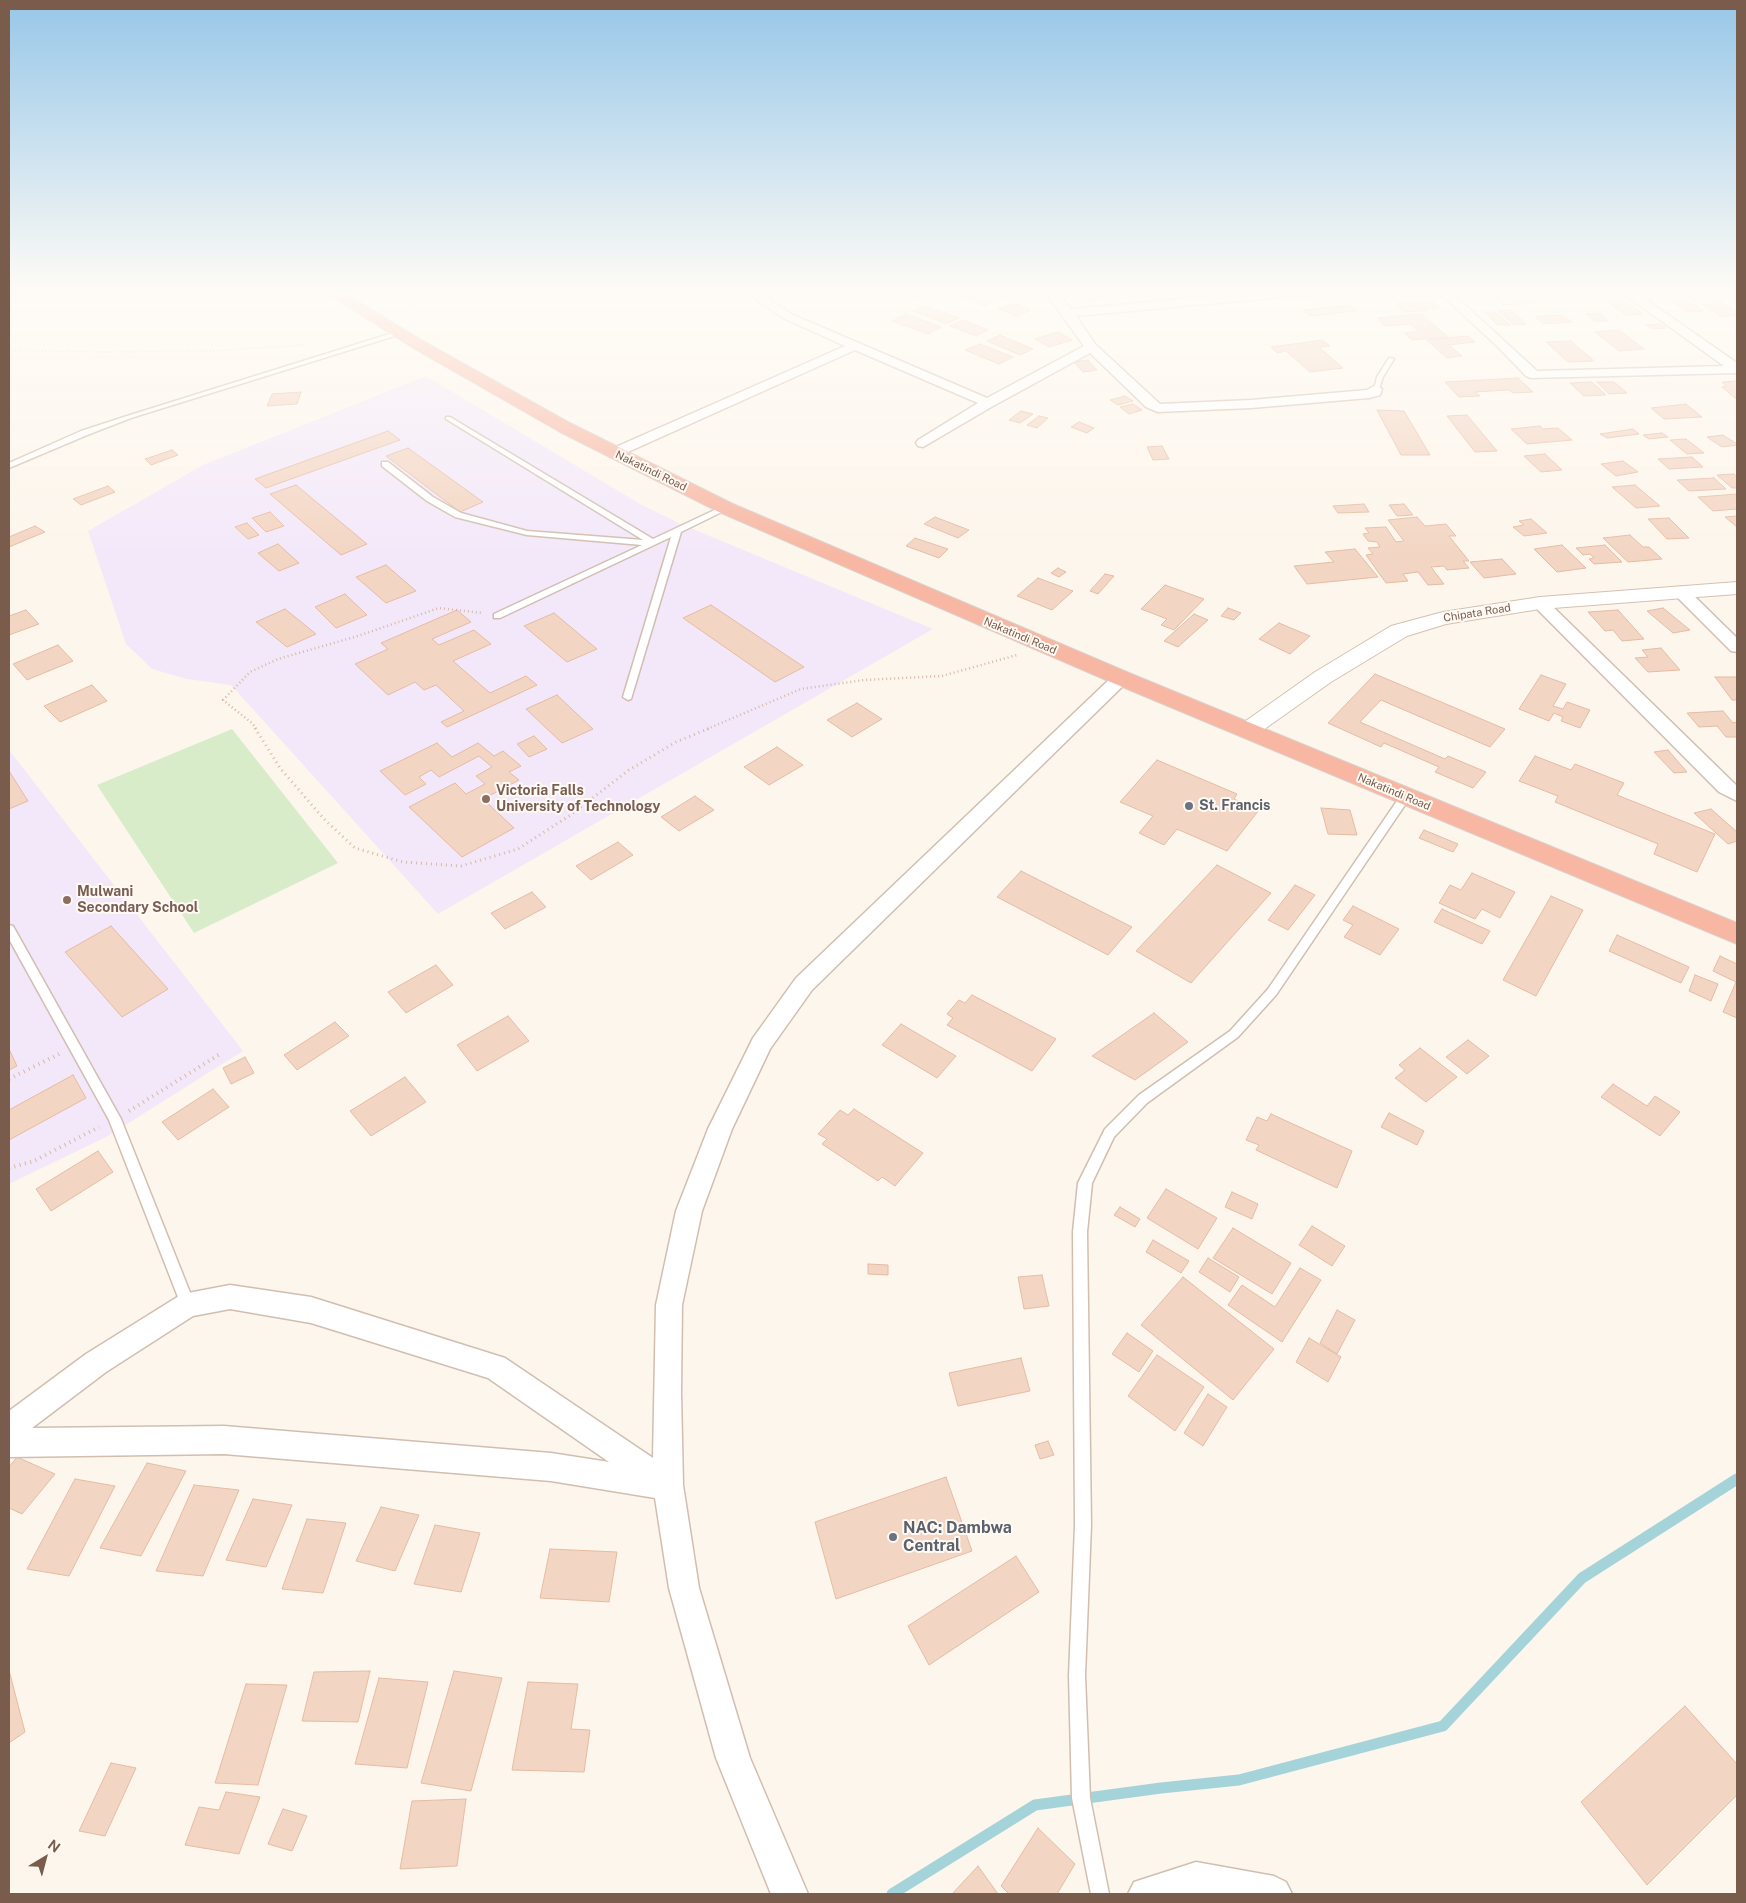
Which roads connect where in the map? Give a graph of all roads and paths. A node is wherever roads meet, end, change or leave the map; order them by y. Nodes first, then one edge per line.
1 (245, 378) edge
2 (476, 378) edge
3 (783, 378) edge
4 (929, 378) edge
5 (1035, 378) edge
6 (1123, 378) edge
7 (1380, 378) edge
8 (1376, 389) joint
9 (988, 403) junction
10 (448, 418) dead end
11 (923, 444) dead end
12 (614, 453) junction
13 (385, 464) dead end
14 (9, 466) edge
15 (726, 508) junction
16 (677, 532) junction
17 (653, 543) junction
18 (1737, 588) edge
19 (1681, 592) junction
20 (1540, 603) junction
21 (498, 616) joint
22 (1047, 647) junction
23 (1737, 647) edge
24 (1121, 678) junction
25 (628, 697) dead end
26 (1248, 730) junction
27 (1737, 795) edge
28 (1405, 797) junction
29 (9, 929) edge
30 (1737, 934) edge
31 (75, 1046) junction
32 (9, 1079) edge
33 (188, 1305) junction
34 (9, 1428) edge
35 (9, 1443) edge
36 (668, 1485) junction
37 (787, 1888) edge
38 (1100, 1894) edge
39 (1146, 1894) edge
40 (1274, 1894) edge

1 - 14 lane
2 - 12 highway, Nakatindi Road
3 - 12 street
4 - 9 street
5 - 9 street
6 - 8 street
7 - 8 lane
9 - 11 street
10 - 17 lane
12 - 15 highway, Nakatindi Road
13 - 17 lane
15 - 16 lane
15 - 22 highway, Nakatindi Road
16 - 17 lane
16 - 25 lane
17 - 21 lane
18 - 19 street, Chipata Road
19 - 20 street, Chipata Road
19 - 23 street
20 - 26 street, Chipata Road
20 - 27 street
21 - 22 path
22 - 24 highway, Nakatindi Road
24 - 26 highway, Nakatindi Road
24 - 36 street
26 - 28 highway, Nakatindi Road
28 - 30 highway, Nakatindi Road
28 - 38 lane
29 - 31 lane
31 - 32 path
31 - 33 lane
33 - 34 street
33 - 36 street
35 - 36 street
36 - 37 street
39 - 40 street

